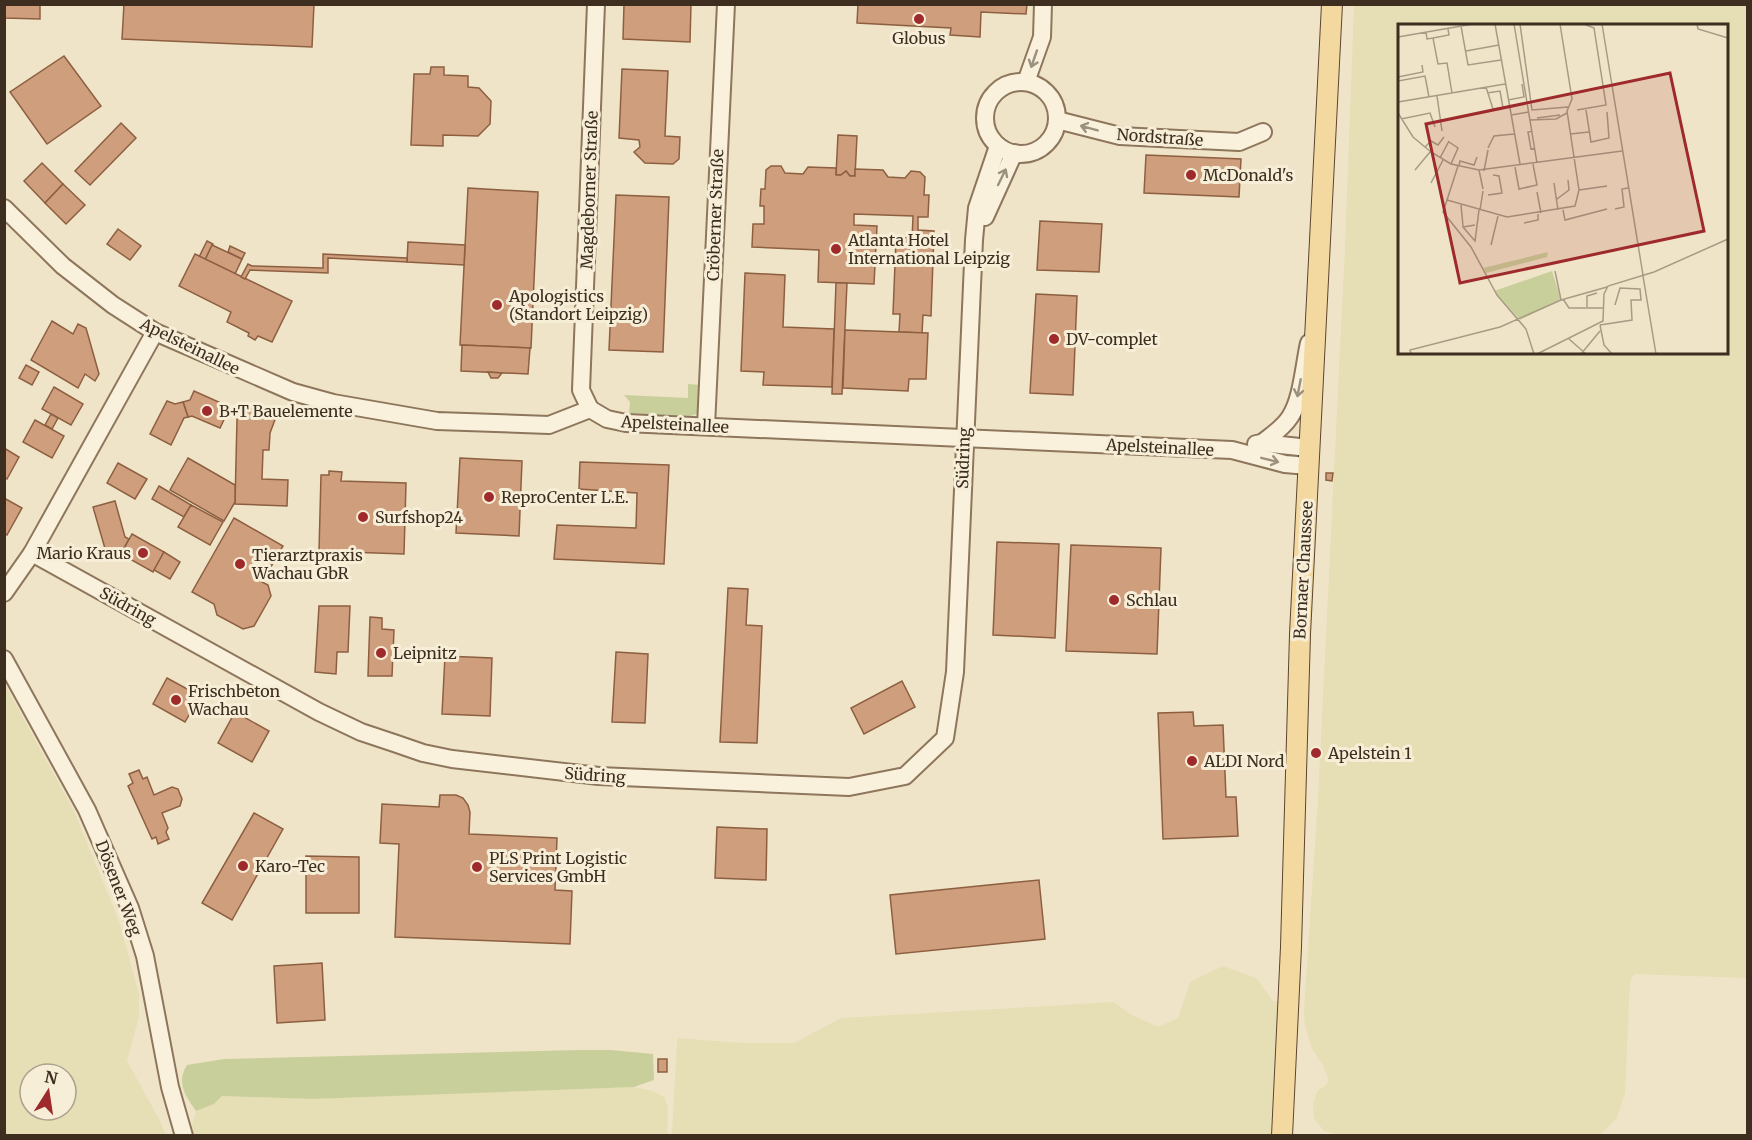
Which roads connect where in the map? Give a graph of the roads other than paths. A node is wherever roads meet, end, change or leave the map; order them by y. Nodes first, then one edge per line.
1 (596, 4) edge
2 (726, 4) edge
3 (1043, 4) edge
4 (1332, 4) edge
5 (1026, 82) junction
6 (1057, 120) junction
7 (1263, 132) dead end
8 (998, 146) junction
9 (1014, 153) junction
10 (4, 208) edge
11 (974, 240) junction
12 (1318, 310) junction
13 (155, 332) junction
14 (590, 409) junction
15 (706, 426) junction
16 (964, 438) junction
17 (1262, 443) junction
18 (1232, 450) junction
19 (1309, 457) junction
20 (32, 552) junction
21 (4, 593) edge
22 (4, 659) edge
23 (184, 1136) edge
24 (1282, 1136) edge

1 - 14 street, Magdeborner Straße
2 - 15 street, Cröberner Straße
3 -> 5 street
4 - 12 main road, Bornaer Chaussee
5 - 6 street
5 - 8 street
7 -> 6 street, Nordstraße
6 - 9 street
8 - 9 street
8 - 11 street, Südring
11 -> 9 street, Südring
10 - 13 street, Apelsteinallee
11 - 16 street, Südring
12 -> 17 street, Apelsteinallee
12 - 19 main road, Bornaer Chaussee
13 - 14 street, Apelsteinallee
13 - 20 street
14 - 15 street, Apelsteinallee
15 - 16 street, Apelsteinallee
16 - 18 street, Apelsteinallee
16 - 20 street, Südring
17 - 18 street, Apelsteinallee
17 - 19 street, Apelsteinallee
18 -> 19 street, Apelsteinallee
19 - 24 main road, Bornaer Chaussee
20 - 21 street
22 - 23 street, Dösener Weg

